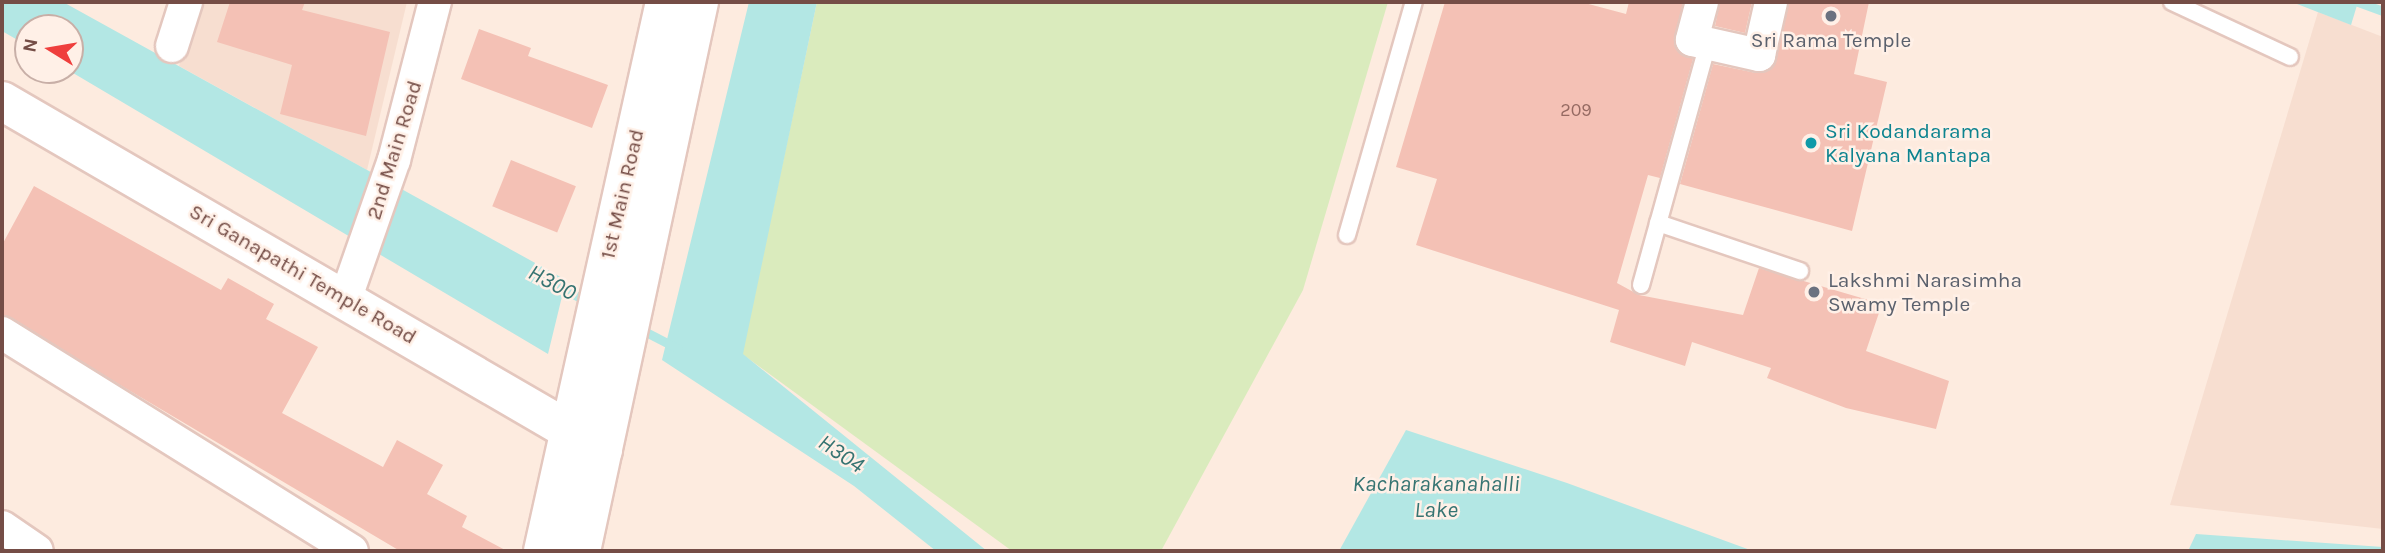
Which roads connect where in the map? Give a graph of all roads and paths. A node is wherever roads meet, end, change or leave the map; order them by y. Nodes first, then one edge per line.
1 (186, 2) edge
2 (435, 2) edge
3 (665, 2) edge
4 (699, 2) edge
5 (1414, 2) edge
6 (1702, 2) edge
7 (1770, 2) edge
8 (2172, 2) edge
9 (1707, 44) junction
10 (172, 46) dead end
11 (2290, 57) dead end
12 (2, 101) edge
13 (1658, 223) junction
14 (1347, 234) dead end
15 (1800, 271) dead end
16 (1641, 285) dead end
17 (346, 297) junction
18 (2, 333) edge
19 (566, 431) junction
20 (603, 450) junction
21 (2, 527) edge
22 (37, 551) edge
23 (352, 551) edge
24 (543, 551) edge
25 (581, 551) edge

1 - 10 street
2 - 17 street, 2nd Main Road
3 - 19 street, 1st Main Road
4 - 20 street
5 - 14 lane
6 - 9 street
7 - 9 street
8 - 11 lane
9 - 13 lane
12 - 17 street, Sri Ganapathi Temple Road
13 - 15 lane
13 - 16 lane
17 - 19 street, Sri Ganapathi Temple Road
18 - 23 street
19 - 20 street, Sri Ganapathi Temple Road
19 - 24 street, 1st Main Road
20 - 25 street
21 - 22 street

